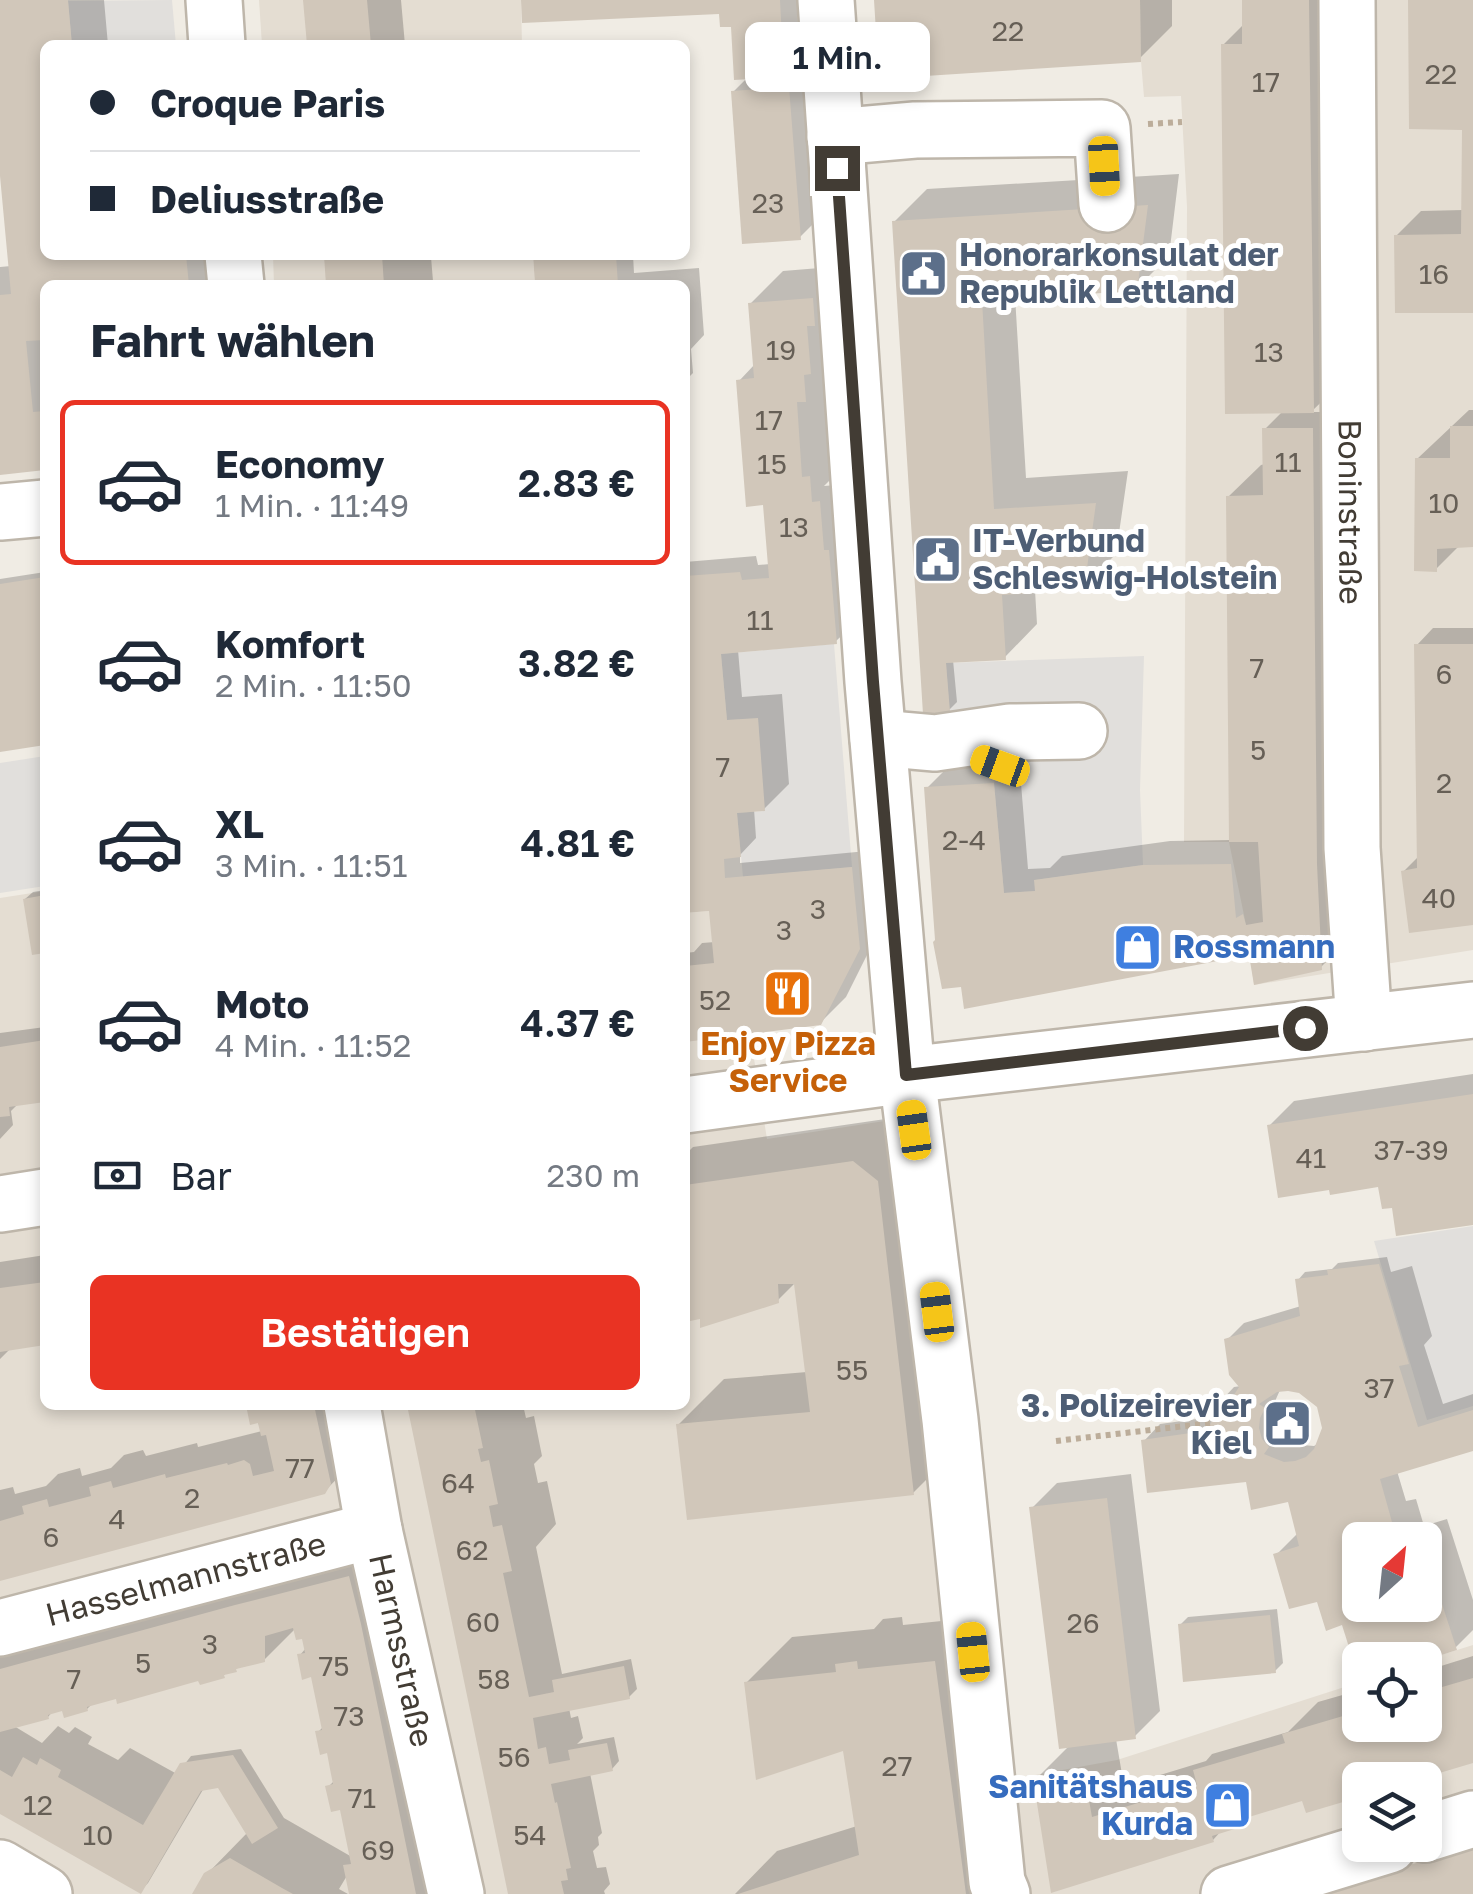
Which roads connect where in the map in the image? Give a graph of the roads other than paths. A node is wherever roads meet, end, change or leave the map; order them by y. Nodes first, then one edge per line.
1 (214, 0) edge
2 (826, 0) edge
3 (1346, 0) edge
4 (217, 40) edge
5 (835, 137) junction
6 (1106, 204) dead end
7 (40, 508) edge
8 (0, 512) edge
9 (1079, 731) dead end
10 (942, 732) junction
11 (878, 738) junction
12 (1000, 766) dead end
13 (1473, 1010) edge
14 (1364, 1022) junction
15 (906, 1075) junction
16 (690, 1105) edge
17 (40, 1198) edge
18 (0, 1204) edge
19 (353, 1410) edge
20 (374, 1530) junction
21 (0, 1628) edge
22 (1473, 1819) edge
23 (1442, 1829) edge
24 (1342, 1859) edge
25 (0, 1868) edge
26 (44, 1894) edge
27 (456, 1894) edge
28 (1002, 1894) edge
29 (1230, 1894) edge

1 - 4 street
2 - 5 street
3 - 14 street, Boninstraße
5 - 6 street
5 - 11 street
7 - 8 street
9 - 10 street
10 - 11 street
10 - 12 street
11 - 15 street
13 - 14 street
14 - 15 street
15 - 16 street
15 - 28 street
17 - 18 street
19 - 20 street, Harmsstraße
20 - 21 street, Hasselmannstraße
20 - 27 street, Harmsstraße
22 - 23 street
24 - 29 street
25 - 26 street

